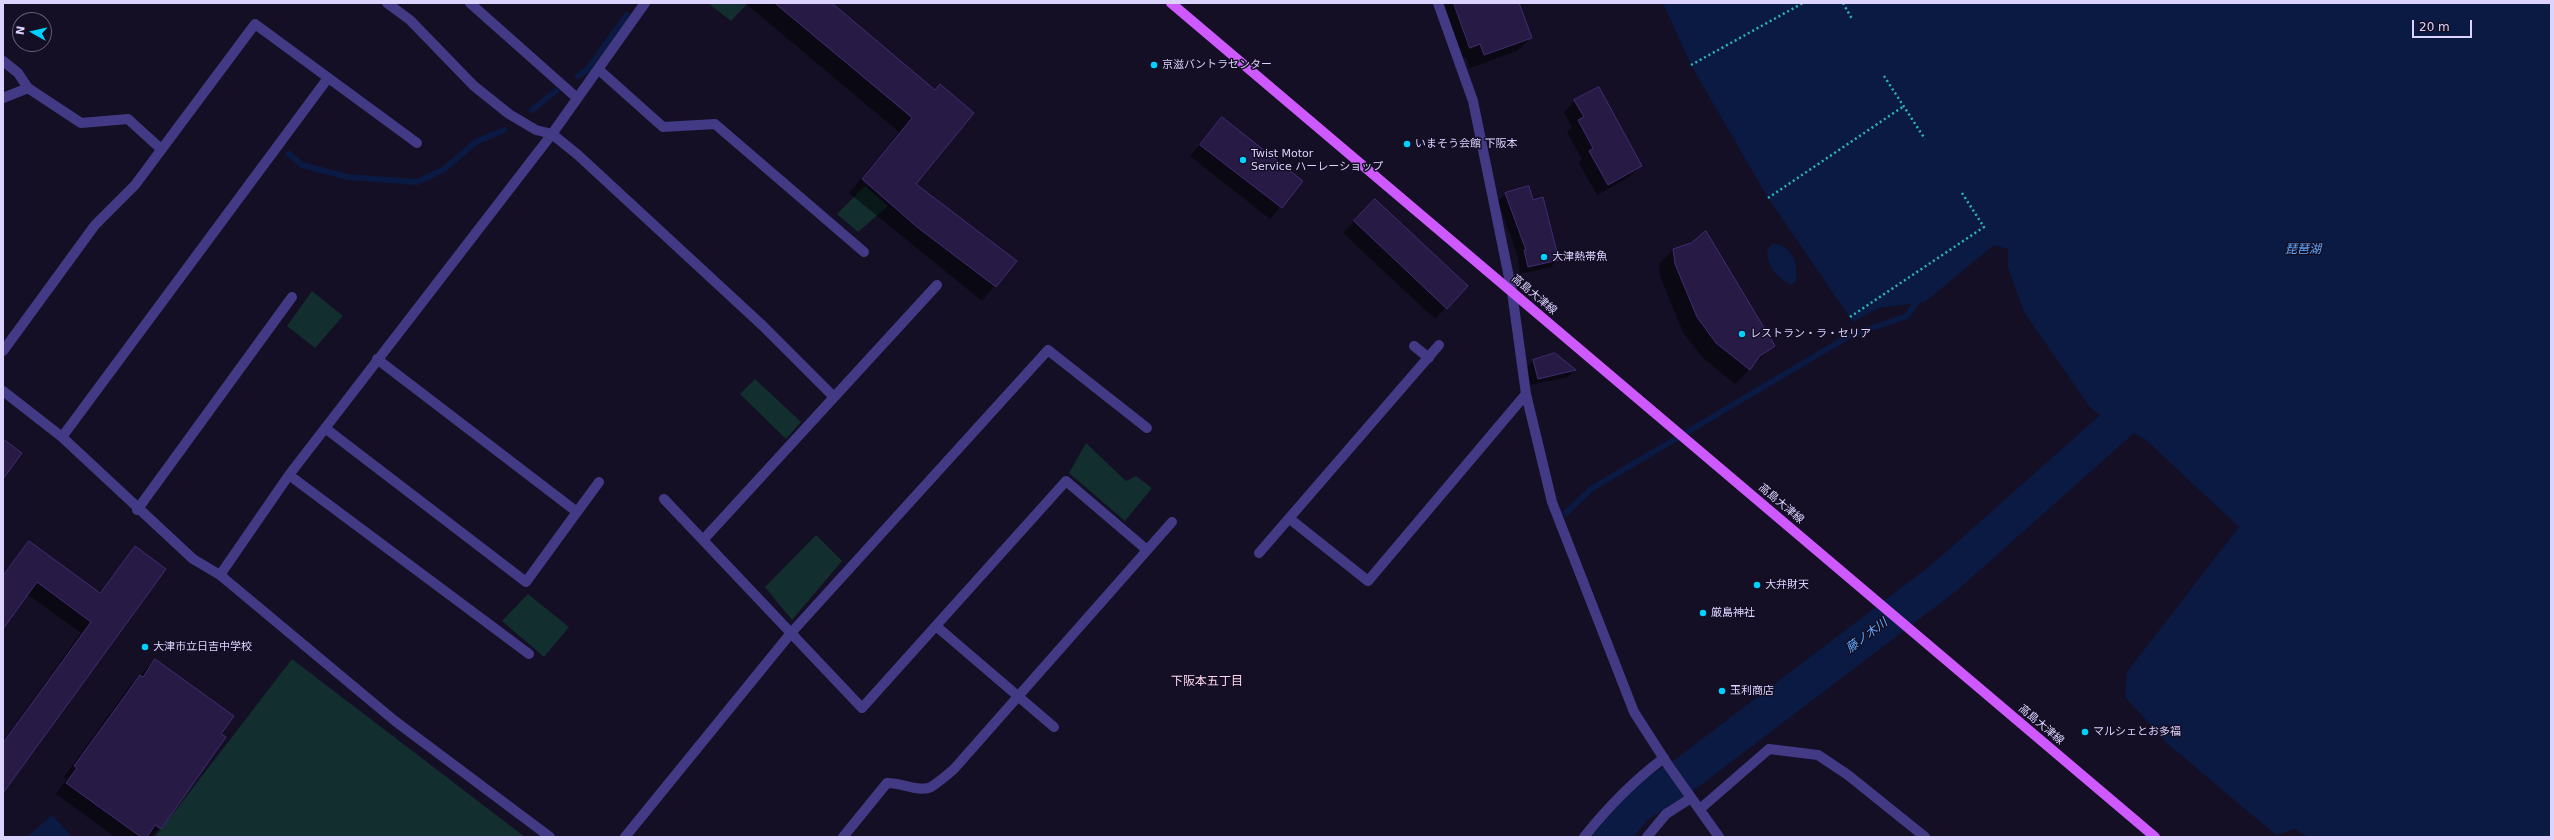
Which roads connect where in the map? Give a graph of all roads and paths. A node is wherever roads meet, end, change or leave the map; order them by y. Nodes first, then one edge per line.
1 (387, 3) edge
2 (470, 3) edge
3 (1171, 3) edge
4 (1438, 3) edge
5 (1803, 3) edge
6 (1843, 3) edge
7 (642, 4) edge
8 (1852, 19) dead end
9 (3, 61) edge
10 (1691, 65) dead end
11 (598, 69) junction
12 (1884, 76) dead end
13 (328, 78) junction
14 (28, 88) junction
15 (3, 98) edge
16 (577, 98) junction
17 (1904, 106) junction
18 (552, 134) junction
19 (1925, 138) dead end
20 (417, 144) dead end
21 (161, 149) junction
22 (1962, 193) dead end
23 (1768, 198) dead end
24 (864, 252) dead end
25 (937, 285) dead end
26 (1512, 292) junction
27 (292, 297) dead end
28 (1850, 317) dead end
29 (1439, 345) dead end
30 (1414, 346) dead end
31 (3, 351) edge
32 (1429, 358) junction
33 (377, 359) junction
34 (3, 391) edge
35 (1526, 394) junction
36 (834, 396) junction
37 (325, 428) junction
38 (1147, 428) dead end
39 (62, 437) junction
40 (289, 475) junction
41 (599, 482) dead end
42 (664, 499) dead end
43 (137, 510) junction
44 (577, 512) junction
45 (1290, 519) junction
46 (1172, 522) dead end
47 (703, 540) junction
48 (1147, 550) junction
49 (1259, 553) dead end
50 (220, 575) junction
51 (936, 626) junction
52 (791, 633) junction
53 (529, 654) dead end
54 (1018, 696) junction
55 (1054, 727) dead end
56 (1666, 761) junction
57 (1689, 795) junction
58 (1700, 810) junction
59 (550, 837) edge
60 (625, 837) edge
61 (843, 837) edge
62 (1584, 837) edge
63 (1647, 837) edge
64 (1719, 837) edge
65 (1925, 837) edge
66 (2155, 837) edge

1 - 18 street
2 - 16 street
3 - 26 main road, 高島大津線
4 - 26 street
5 - 10 path
6 - 8 path
7 - 11 street
9 - 14 street
11 - 16 street
11 - 24 street
12 - 17 path
13 - 20 street
13 - 21 street
13 - 39 street
14 - 15 street
14 - 21 street
16 - 18 street
17 - 19 path
17 - 23 path
18 - 33 street
18 - 36 street
21 - 31 street
22 - 28 path
25 - 36 street
26 - 35 street
26 - 66 main road, 高島大津線
27 - 43 street
29 - 32 street
30 - 32 street
32 - 45 street
33 - 37 street
33 - 44 street
34 - 39 street
35 - 45 street
35 - 56 street
36 - 47 street
37 - 40 street
37 - 44 street
38 - 52 street
39 - 43 street
40 - 50 street
40 - 53 street
41 - 44 street
42 - 47 street
43 - 50 street
45 - 49 street
46 - 48 street
47 - 52 street
48 - 51 street
48 - 54 street
50 - 59 street
51 - 52 street
51 - 54 street
52 - 60 street
54 - 55 street
54 - 61 street
56 - 57 street
56 - 62 street
57 - 58 street
57 - 63 street
58 - 64 street
58 - 65 street

